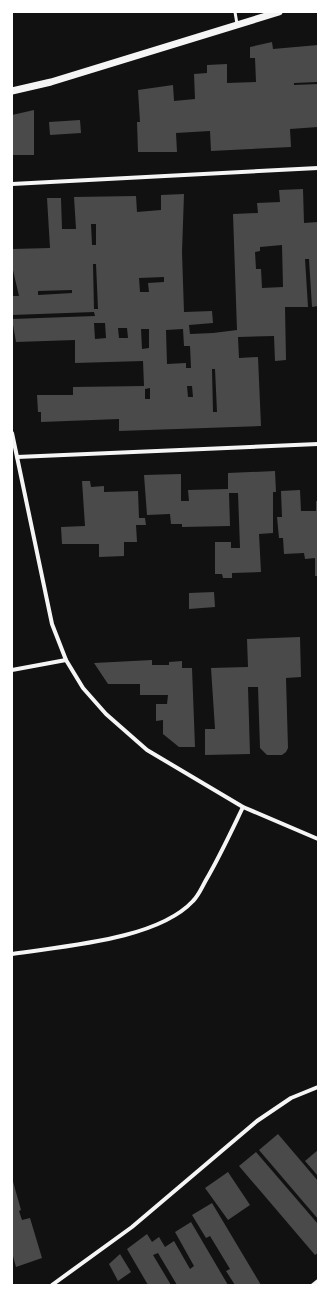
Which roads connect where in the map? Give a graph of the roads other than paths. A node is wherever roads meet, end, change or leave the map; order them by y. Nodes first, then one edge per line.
1 (235, 12) edge
2 (279, 12) edge
3 (237, 24) junction
4 (12, 91) edge
5 (318, 168) edge
6 (12, 184) edge
7 (12, 433) edge
8 (318, 444) edge
9 (17, 457) junction
10 (66, 660) junction
11 (12, 670) edge
12 (243, 807) junction
13 (318, 839) edge
14 (12, 954) edge
15 (318, 1087) edge
16 (318, 1281) edge
17 (52, 1285) edge
18 (313, 1285) edge

1 - 3 lane
2 - 3 street
3 - 4 street
5 - 6 street
7 - 9 street
8 - 9 street
9 - 10 street
10 - 11 street
10 - 12 street
12 - 13 street
12 - 14 street
15 - 17 street
16 - 18 street

